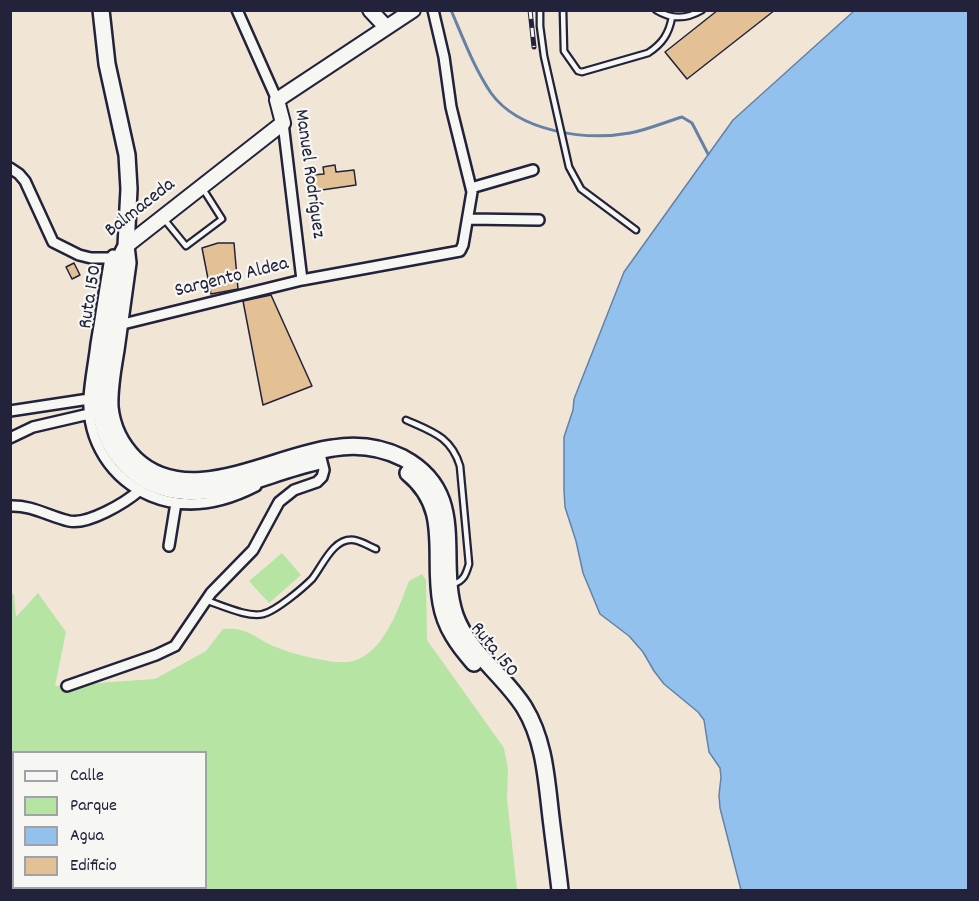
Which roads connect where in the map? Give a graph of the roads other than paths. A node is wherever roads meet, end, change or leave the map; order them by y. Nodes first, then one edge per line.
1 (101, 10) edge
2 (237, 10) edge
3 (370, 10) edge
4 (412, 10) edge
5 (434, 10) edge
6 (540, 10) edge
7 (563, 10) edge
8 (656, 10) edge
9 (702, 10) edge
10 (672, 17) junction
11 (386, 27) junction
12 (277, 100) junction
13 (283, 123) junction
14 (10, 168) edge
15 (533, 170) dead end
16 (201, 186) junction
17 (471, 188) junction
18 (162, 217) junction
19 (468, 219) junction
20 (539, 219) dead end
21 (636, 230) dead end
22 (126, 246) junction
23 (110, 258) junction
24 (302, 280) junction
25 (119, 325) junction
26 (89, 399) junction
27 (10, 411) edge
28 (89, 414) junction
29 (406, 420) dead end
30 (10, 438) edge
31 (320, 455) junction
32 (279, 472) junction
33 (140, 490) junction
34 (176, 503) junction
35 (10, 506) edge
36 (169, 546) dead end
37 (376, 549) dead end
38 (450, 585) junction
39 (206, 600) junction
40 (67, 686) dead end
41 (551, 891) edge
42 (560, 891) edge

1 - 22 main road
2 - 12 street, Manuel Rodríguez
3 - 11 street
4 - 11 street
5 - 17 street
6 - 21 lane
7 - 10 lane
8 - 10 lane
9 - 10 lane
11 - 12 street
12 - 13 street, Manuel Rodríguez
13 - 16 street, Balmaceda
13 - 24 street, Manuel Rodríguez
14 - 23 street, Balmaceda
15 - 17 street
16 - 18 street, Balmaceda
16 - 18 lane
17 - 19 street
18 - 22 street, Balmaceda
19 - 20 street
19 - 24 street, Sargento Aldea
22 - 23 street, Balmaceda
22 - 25 main road, Ruta 150
22 - 32 main road, Ruta 150
23 - 26 street
24 - 25 street, Sargento Aldea
25 - 31 main road, Ruta 150
26 - 27 street
26 - 28 street
28 - 30 street
28 - 33 street
29 - 38 lane
31 - 32 main road, Ruta 150
31 - 38 main road, Ruta 150
31 - 39 street
31 - 41 main road, Ruta 150
32 - 34 street
33 - 34 street
33 - 35 street
34 - 36 street
37 - 39 lane
38 - 42 main road, Ruta 150
39 - 40 street

